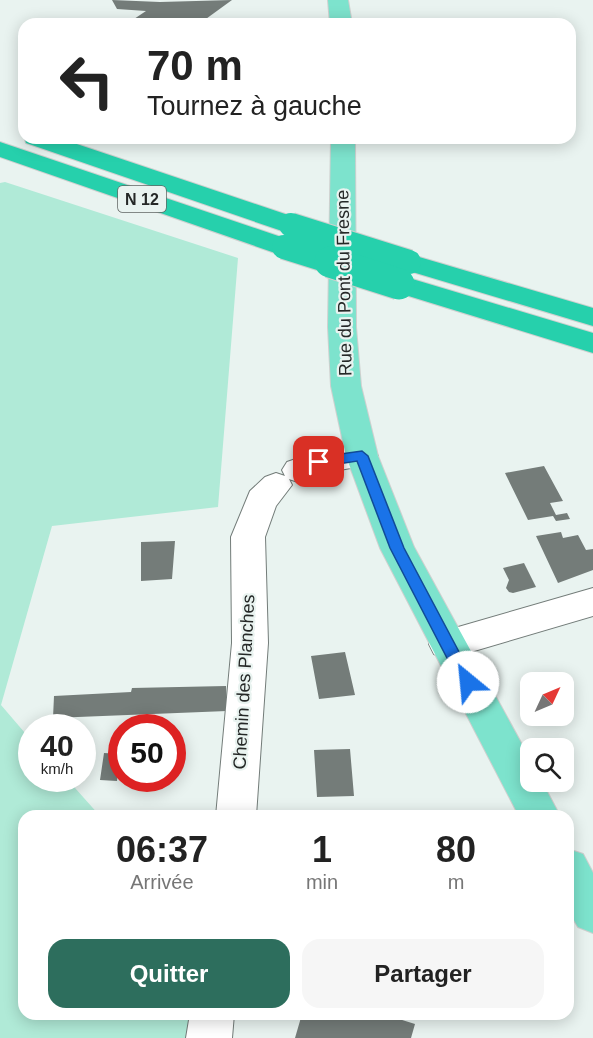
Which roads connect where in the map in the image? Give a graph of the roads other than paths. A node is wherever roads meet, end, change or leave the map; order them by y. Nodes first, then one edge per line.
1 (338, 0) edge
2 (340, 18) edge
3 (0, 126) edge
4 (18, 132) edge
5 (50, 144) edge
6 (343, 144) edge
7 (0, 149) edge
8 (288, 236) junction
9 (404, 273) junction
10 (593, 317) edge
11 (593, 343) edge
12 (362, 456) junction
13 (593, 602) edge
14 (447, 644) junction
15 (236, 810) edge
16 (537, 810) edge
17 (574, 879) edge
18 (593, 913) edge
19 (211, 1020) edge
20 (208, 1038) edge

1 - 2 main road
3 - 4 highway
5 - 8 highway, N 12
6 - 12 main road, Rue du Pont du Fresne
7 - 8 highway, N 12
8 - 9 highway, N 12, bridge
9 - 10 highway, N 12
9 - 11 highway, N 12
12 - 14 main road, Rue du Pont du Fresne
12 - 15 street, Chemin des Planches
13 - 14 street
14 - 16 main road, Rue du Pont du Fresne
17 - 18 main road
19 - 20 street

